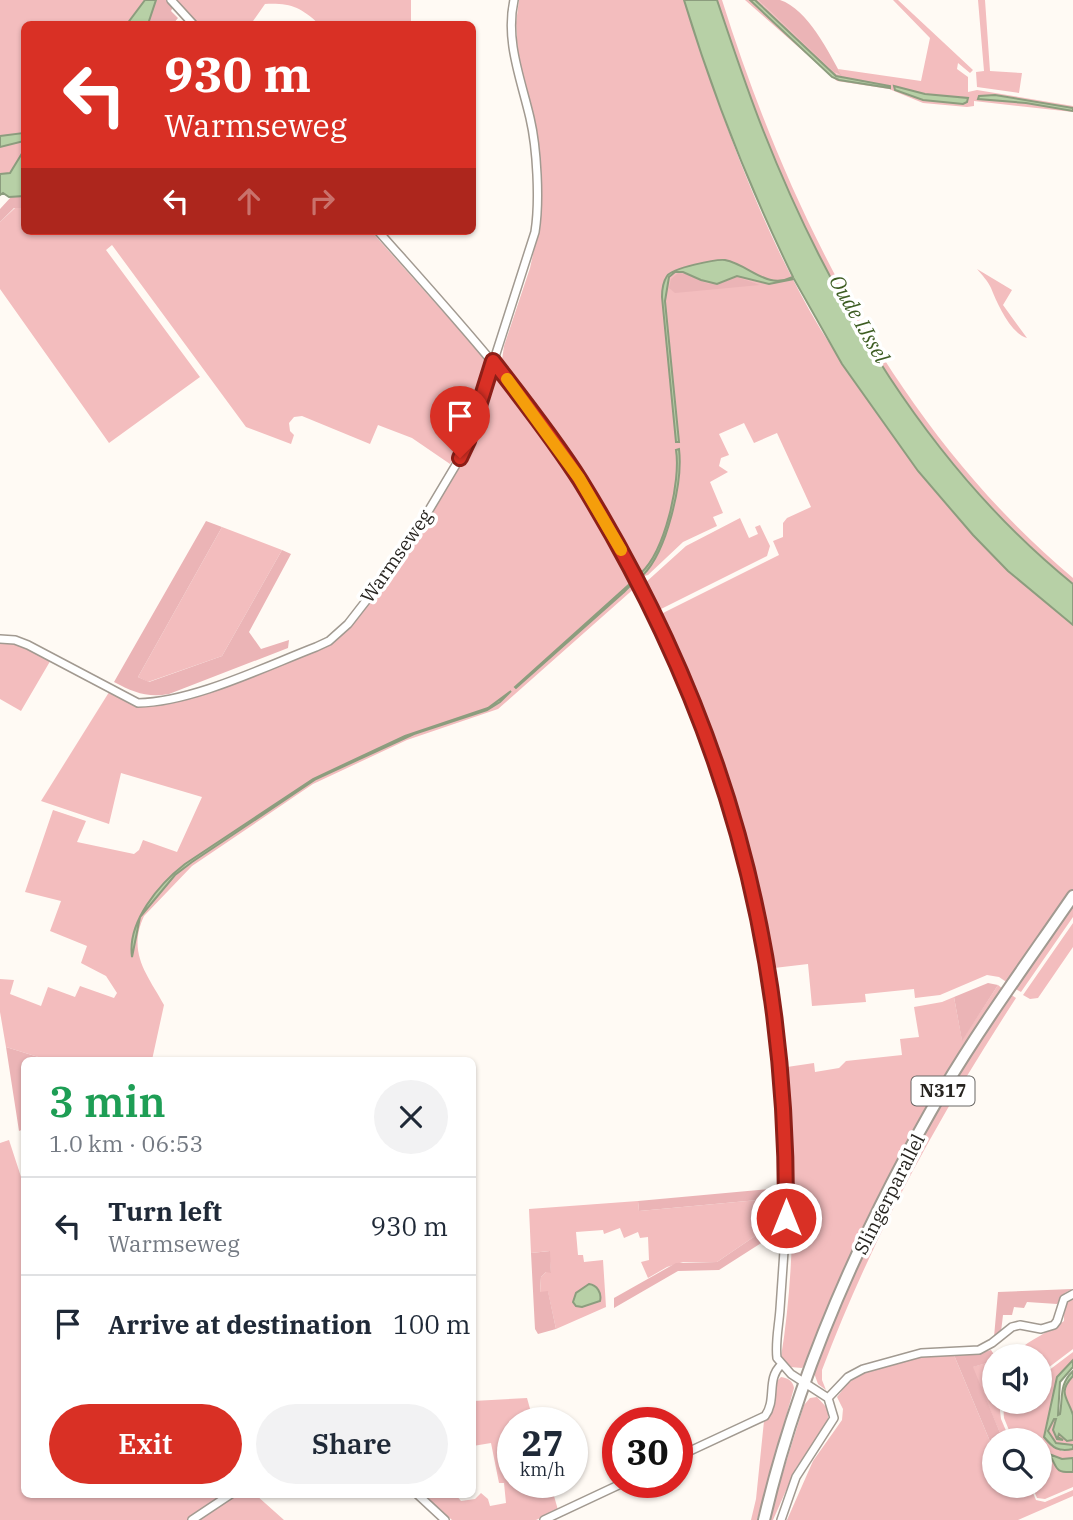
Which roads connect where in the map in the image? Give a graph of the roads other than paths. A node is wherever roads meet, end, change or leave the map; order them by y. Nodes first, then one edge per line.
1 (171, 0) edge
2 (514, 0) edge
3 (190, 21) edge
4 (382, 235) edge
5 (493, 361) junction
6 (0, 639) edge
7 (1073, 896) edge
8 (1073, 1294) edge
9 (781, 1365) junction
10 (806, 1382) junction
11 (828, 1398) junction
12 (693, 1450) edge
13 (602, 1493) edge
14 (225, 1498) edge
15 (421, 1498) edge
16 (192, 1520) edge
17 (445, 1520) edge
18 (544, 1520) edge
19 (764, 1520) edge
20 (780, 1520) edge

1 - 3 street
2 - 5 street, Warmseweg
4 - 5 street
5 - 6 street, Warmseweg
5 - 9 street
7 - 10 main road, Slingerparallel / N317
8 - 11 street
9 - 10 street
9 - 12 street
10 - 11 street
10 - 19 main road, Slingerparallel / N317
11 - 20 street
13 - 18 street
14 - 16 street
15 - 17 street

